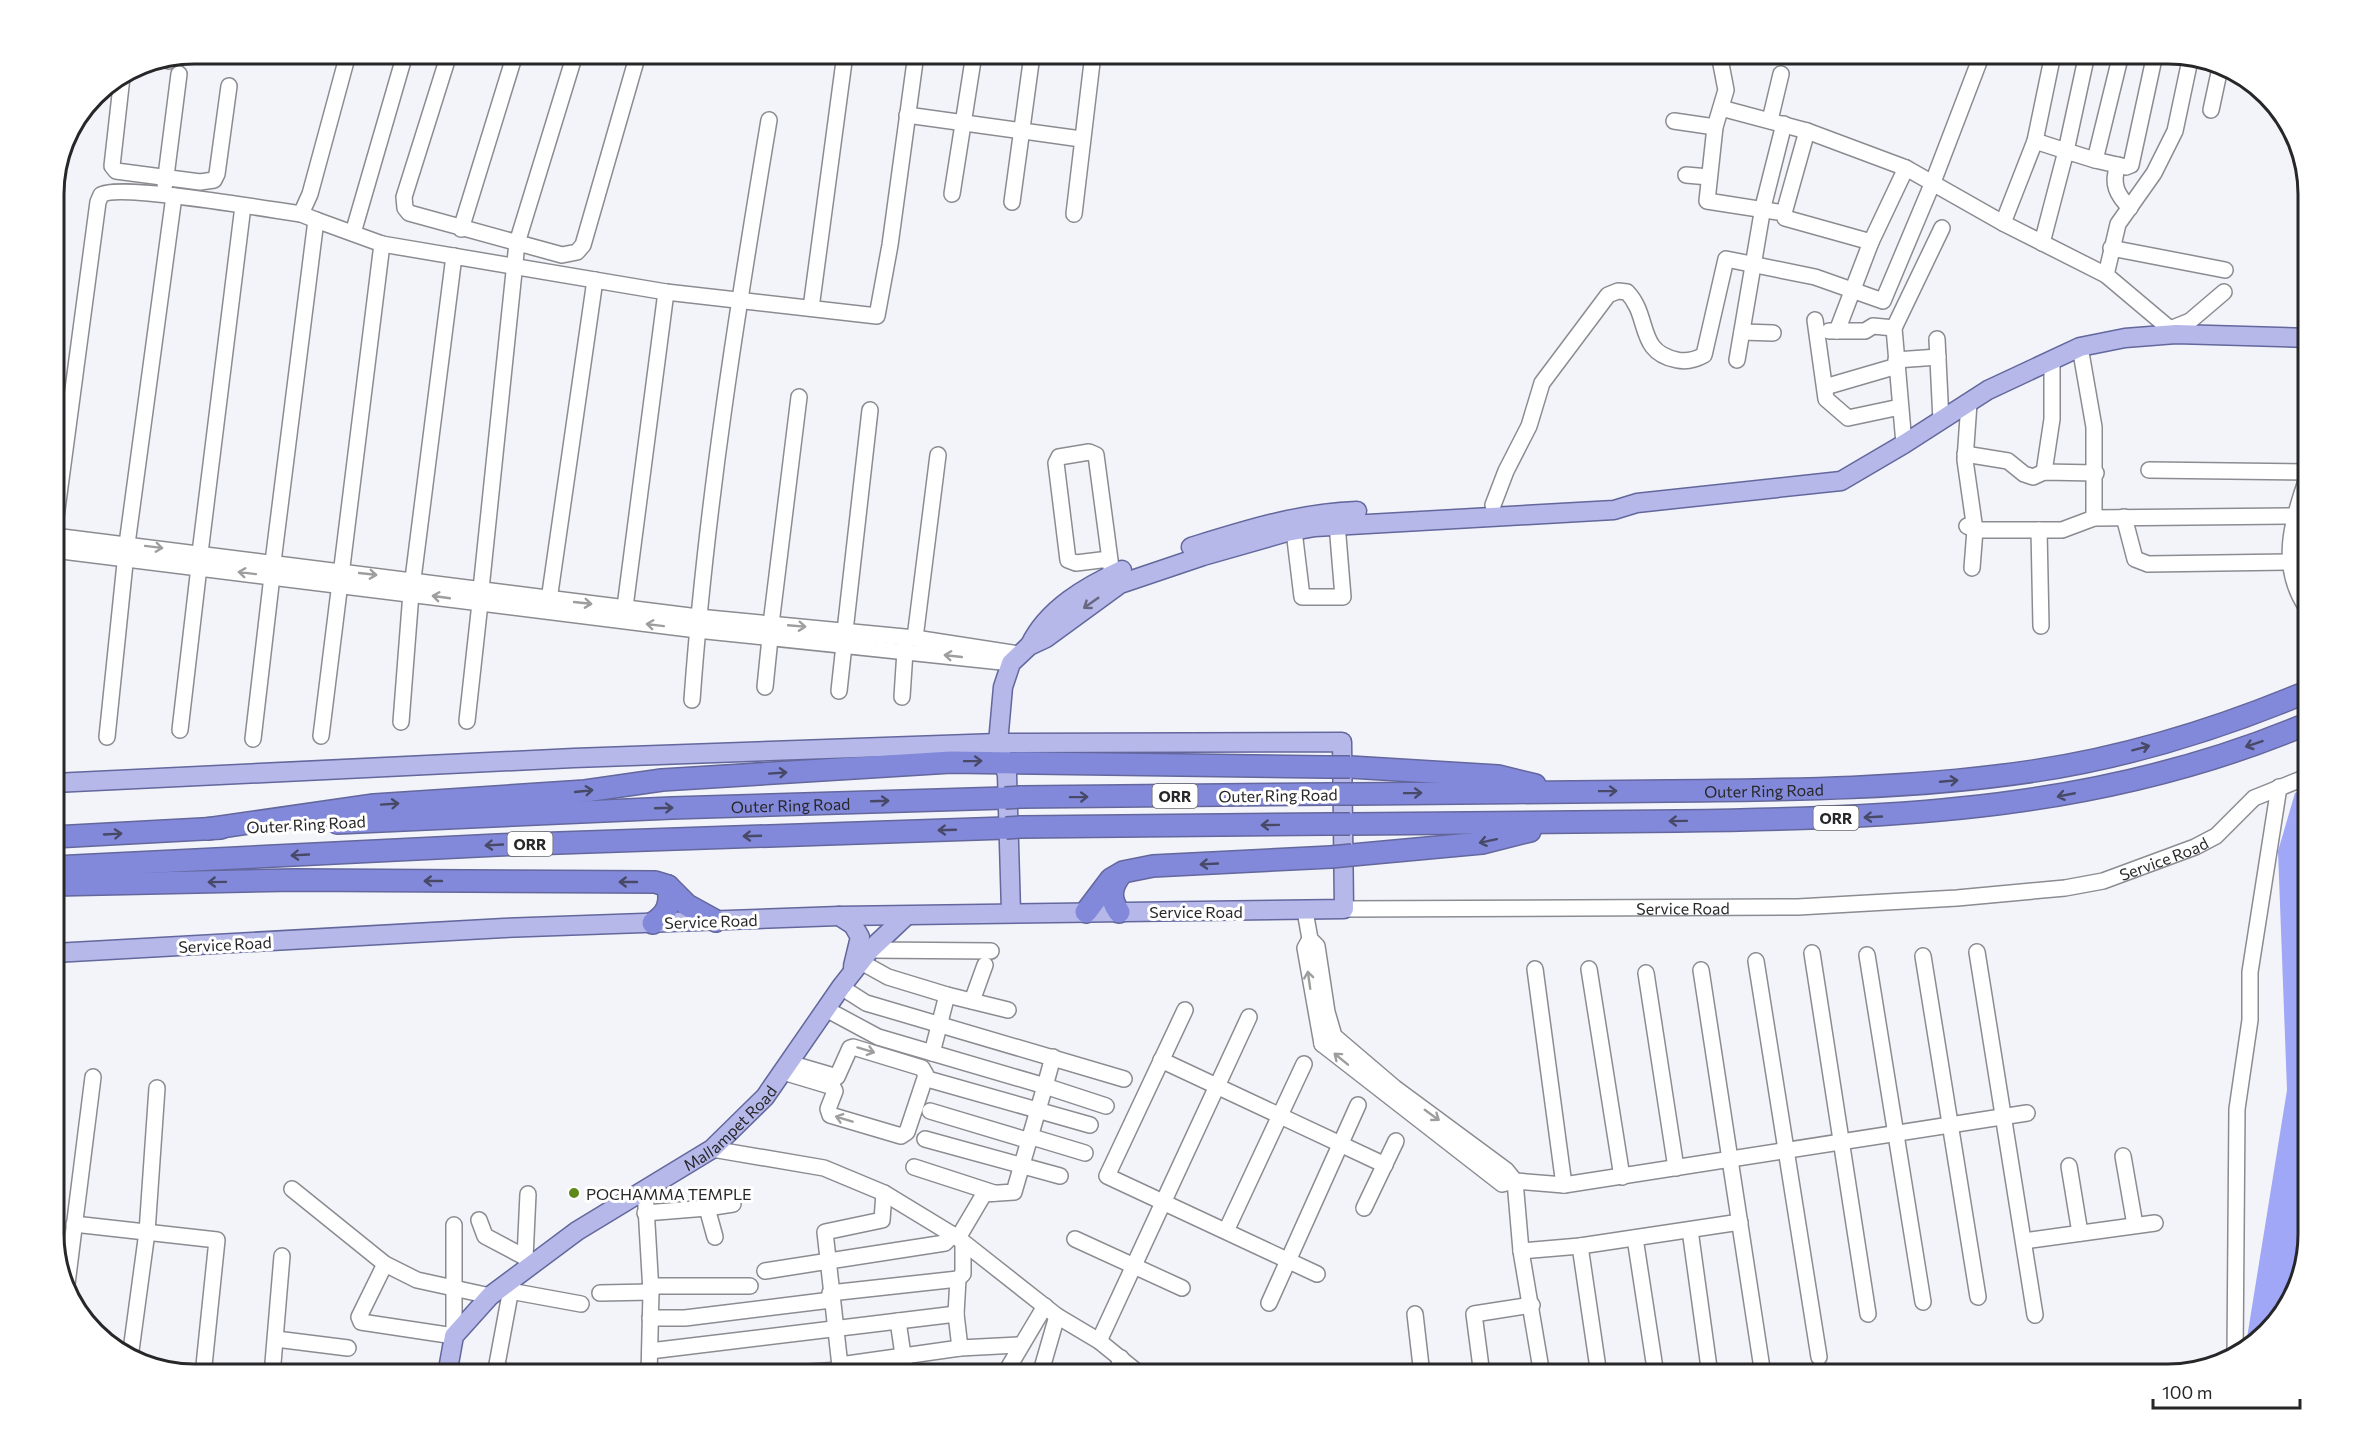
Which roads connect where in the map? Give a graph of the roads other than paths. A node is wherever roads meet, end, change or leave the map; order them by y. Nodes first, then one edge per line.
1 (345, 65) edge
2 (402, 65) edge
3 (446, 65) edge
4 (512, 65) edge
5 (572, 65) edge
6 (635, 65) edge
7 (844, 65) edge
8 (914, 65) edge
9 (972, 65) edge
10 (1031, 65) edge
11 (1091, 65) edge
12 (1721, 65) edge
13 (1978, 65) edge
14 (2051, 65) edge
15 (2085, 65) edge
16 (2118, 65) edge
17 (2152, 65) edge
18 (2189, 67) edge
19 (179, 74) dead end
20 (1781, 74) dead end
21 (2219, 74) edge
22 (229, 86) dead end
23 (121, 87) edge
24 (1721, 108) junction
25 (2211, 110) dead end
26 (907, 115) junction
27 (769, 120) dead end
28 (1674, 121) dead end
29 (964, 122) junction
30 (1777, 122) junction
31 (1715, 127) junction
32 (1022, 131) junction
33 (1807, 131) junction
34 (1081, 139) junction
35 (2035, 141) junction
36 (2066, 151) junction
37 (2096, 160) junction
38 (2125, 165) junction
39 (1906, 168) junction
40 (2154, 173) junction
41 (1686, 175) dead end
42 (166, 177) junction
43 (1709, 177) junction
44 (1934, 182) junction
45 (952, 194) dead end
46 (168, 196) junction
47 (1012, 202) dead end
48 (243, 206) junction
49 (1763, 207) junction
50 (2130, 208) junction
51 (1784, 213) junction
52 (301, 214) junction
53 (1074, 214) dead end
54 (316, 220) junction
55 (2003, 223) junction
56 (1942, 228) dead end
57 (461, 229) junction
58 (353, 233) junction
59 (1871, 242) junction
60 (382, 243) junction
61 (517, 243) junction
62 (2042, 243) junction
63 (2111, 248) junction
64 (454, 256) junction
65 (1754, 265) junction
66 (516, 267) junction
67 (2225, 270) dead end
68 (2106, 275) junction
69 (595, 280) junction
70 (1851, 290) junction
71 (666, 292) junction
72 (2224, 292) dead end
73 (739, 300) junction
74 (811, 308) junction
75 (1894, 328) junction
76 (1837, 331) junction
77 (1742, 332) junction
78 (2173, 332) junction
79 (1773, 333) dead end
80 (2298, 338) edge
81 (1937, 339) dead end
82 (2080, 347) junction
83 (1938, 357) junction
84 (2052, 359) junction
85 (1737, 360) dead end
86 (1896, 363) junction
87 (1825, 387) junction
88 (799, 397) dead end
89 (1969, 403) junction
90 (1900, 406) junction
91 (870, 410) dead end
92 (1941, 421) junction
93 (1904, 444) junction
94 (65, 451) edge
95 (1965, 454) junction
96 (938, 455) dead end
97 (2150, 470) dead end
98 (2044, 472) junction
99 (2096, 473) junction
100 (2298, 473) edge
101 (1637, 503) junction
102 (2298, 503) edge
103 (1492, 505) junction
104 (2293, 516) junction
105 (2124, 517) junction
106 (2094, 518) junction
107 (1337, 524) junction
108 (1971, 528) junction
109 (2039, 530) junction
110 (1294, 531) junction
111 (65, 537) edge
112 (65, 550) edge
113 (126, 551) junction
114 (199, 560) junction
115 (2289, 562) junction
116 (1972, 568) dead end
117 (272, 569) junction
118 (1109, 571) junction
119 (339, 578) junction
120 (412, 586) junction
121 (2298, 594) edge
122 (481, 596) junction
123 (549, 606) junction
124 (625, 607) junction
125 (698, 624) junction
126 (2041, 626) dead end
127 (770, 631) junction
128 (844, 638) junction
129 (915, 638) junction
130 (905, 651) junction
131 (1020, 654) junction
132 (765, 687) dead end
133 (839, 691) dead end
134 (2298, 695) edge
135 (902, 697) dead end
136 (692, 700) dead end
137 (467, 721) dead end
138 (401, 722) dead end
139 (2298, 727) edge
140 (180, 730) dead end
141 (321, 736) dead end
142 (107, 737) dead end
143 (254, 739) dead end
144 (1000, 752) junction
145 (2298, 780) edge
146 (65, 782) edge
147 (2279, 786) junction
148 (1563, 792) junction
149 (1565, 822) junction
150 (207, 829) junction
151 (65, 836) edge
152 (65, 866) edge
153 (1123, 872) junction
154 (65, 885) edge
155 (668, 886) junction
156 (1344, 909) junction
157 (1305, 911) junction
158 (1011, 912) junction
159 (1086, 912) junction
160 (1119, 912) junction
161 (839, 916) junction
162 (906, 916) junction
163 (716, 921) junction
164 (654, 923) junction
165 (65, 952) edge
166 (1977, 952) dead end
167 (1812, 953) dead end
168 (1866, 956) dead end
169 (1923, 956) dead end
170 (1756, 961) dead end
171 (855, 969) junction
172 (1535, 969) dead end
173 (1589, 969) dead end
174 (1701, 970) dead end
175 (1646, 973) dead end
176 (947, 995) junction
177 (972, 1001) junction
178 (825, 1009) junction
179 (1185, 1010) dead end
180 (1008, 1011) dead end
181 (1249, 1017) dead end
182 (941, 1024) junction
183 (932, 1053) junction
184 (1053, 1057) junction
185 (1161, 1060) junction
186 (1304, 1064) dead end
187 (786, 1067) junction
188 (93, 1077) dead end
189 (1124, 1079) dead end
190 (931, 1080) dead end
191 (1045, 1086) junction
192 (1217, 1086) junction
193 (157, 1088) dead end
194 (1358, 1105) dead end
195 (1106, 1106) dead end
196 (1040, 1110) junction
197 (930, 1111) dead end
198 (2027, 1113) dead end
199 (1280, 1116) junction
200 (2005, 1116) junction
201 (1090, 1125) dead end
202 (1949, 1125) junction
203 (1896, 1133) junction
204 (925, 1139) dead end
205 (1031, 1139) junction
206 (1396, 1141) dead end
207 (1839, 1142) junction
208 (1341, 1144) junction
209 (712, 1149) junction
210 (1788, 1150) junction
211 (1085, 1153) dead end
212 (2123, 1156) dead end
213 (1730, 1160) junction
214 (1385, 1165) junction
215 (1023, 1166) junction
216 (2069, 1166) dead end
217 (914, 1167) dead end
218 (1676, 1168) junction
219 (1060, 1176) dead end
220 (1622, 1177) junction
221 (1515, 1181) junction
222 (1564, 1185) junction
223 (292, 1190) dead end
224 (645, 1190) junction
225 (884, 1193) junction
226 (994, 1193) junction
227 (528, 1194) dead end
228 (1163, 1202) junction
229 (733, 1204) dead end
230 (707, 1208) junction
231 (1364, 1208) dead end
232 (645, 1213) junction
233 (479, 1220) dead end
234 (1740, 1222) junction
235 (2155, 1223) dead end
236 (74, 1224) junction
237 (454, 1225) dead end
238 (2134, 1225) junction
239 (1690, 1230) junction
240 (1226, 1231) junction
241 (147, 1232) junction
242 (2080, 1233) junction
243 (715, 1237) dead end
244 (1635, 1238) junction
245 (958, 1239) junction
246 (1076, 1239) dead end
247 (2024, 1241) junction
248 (1580, 1246) junction
249 (1521, 1251) junction
250 (282, 1256) dead end
251 (529, 1260) junction
252 (1288, 1260) junction
253 (827, 1262) junction
254 (385, 1264) junction
255 (1134, 1266) junction
256 (69, 1268) edge
257 (765, 1271) dead end
258 (1317, 1274) dead end
259 (958, 1279) junction
260 (511, 1284) junction
261 (750, 1286) dead end
262 (456, 1288) junction
263 (1182, 1288) dead end
264 (650, 1289) junction
265 (600, 1293) dead end
266 (490, 1296) junction
267 (831, 1297) junction
268 (1978, 1297) dead end
269 (1923, 1302) dead end
270 (581, 1304) dead end
271 (1269, 1304) dead end
272 (1532, 1305) junction
273 (1045, 1306) junction
274 (956, 1314) junction
275 (1415, 1314) dead end
276 (1868, 1314) dead end
277 (2035, 1315) dead end
278 (1058, 1316) junction
279 (650, 1318) junction
280 (898, 1321) junction
281 (835, 1328) junction
282 (454, 1336) junction
283 (276, 1339) junction
284 (1099, 1341) junction
285 (1020, 1345) junction
286 (2235, 1346) edge
287 (131, 1348) edge
288 (348, 1348) dead end
289 (960, 1348) junction
290 (650, 1351) junction
291 (903, 1357) junction
292 (1819, 1357) dead end
293 (1121, 1358) junction
294 (204, 1364) edge
295 (273, 1364) edge
296 (449, 1364) edge
297 (497, 1364) edge
298 (649, 1364) edge
299 (839, 1364) edge
300 (869, 1364) edge
301 (904, 1364) edge
302 (1010, 1364) edge
303 (1043, 1364) edge
304 (1119, 1364) edge
305 (1128, 1364) edge
306 (1421, 1364) edge
307 (1481, 1364) edge
308 (1540, 1364) edge
309 (1597, 1364) edge
310 (1654, 1364) edge
311 (1708, 1364) edge
312 (1761, 1364) edge

1 - 52 street
2 - 58 street
3 - 57 street
4 - 57 street
5 - 61 street
6 - 61 street
7 - 74 street
8 - 26 street
9 - 29 street
10 - 32 street
11 - 34 street
12 - 24 street
13 - 44 street
14 - 35 street
15 - 36 street
16 - 37 street
17 - 38 street
18 - 40 street
19 - 42 street
20 - 30 street
21 - 25 street
22 - 42 street
23 - 42 street
24 - 30 street
24 - 31 street
26 - 29 street
26 - 74 street
27 - 73 street
28 - 31 street
29 - 32 street
29 - 45 street
30 - 33 street
30 - 49 street
31 - 43 street
32 - 34 street
32 - 47 street
33 - 39 street
33 - 51 street
34 - 53 street
35 - 36 street
35 - 55 street
36 - 37 street
36 - 62 street
37 - 38 street
38 - 40 street
38 - 50 street
39 - 44 street
39 - 59 street
40 - 50 street
41 - 43 street
42 - 46 street
43 - 49 street
44 - 55 street
44 - 70 street
46 - 48 street
46 - 94 street
46 - 113 street
48 - 52 street
48 - 114 street
49 - 51 street
49 - 65 street
50 - 63 street
51 - 59 street
52 - 54 street
54 - 58 street
54 - 117 street
55 - 62 street
56 - 75 street
57 - 61 street
58 - 60 street
59 - 70 street
60 - 64 street
60 - 119 street
61 - 66 street
62 - 68 street
63 - 67 street
63 - 68 street
64 - 66 street
64 - 120 street
65 - 70 street
65 - 77 street
65 - 103 street
66 - 69 street
66 - 122 street
68 - 78 street
69 - 71 street
69 - 123 street
70 - 76 street
71 - 73 street
71 - 124 street
72 - 78 street
73 - 74 street
73 - 125 street
75 - 76 street
75 - 86 street
76 - 87 street
77 - 79 street
77 - 85 street
78 - 80 main road
78 - 82 main road
81 - 83 street
82 - 84 main road
82 - 99 street
83 - 86 street
83 - 92 street
84 - 89 main road
84 - 98 street
86 - 87 street
86 - 90 street
87 - 90 street
88 - 127 street
89 - 92 main road
89 - 95 street
90 - 93 street
91 - 128 street
92 - 93 main road
93 - 101 main road
95 - 98 street
95 - 108 street
96 - 129 street
97 - 100 street
98 - 99 street
99 - 106 street
101 - 103 main road
101 - 107 main road
102 - 104 street
103 - 118 main road
104 - 105 street
104 - 115 street
105 - 106 street
105 - 115 street
106 - 109 street
107 - 110 main road
107 - 110 street
108 - 109 street
108 - 116 street
109 - 126 street
110 -> 131 main road
111 - 113 street
112 - 113 street
113 - 114 street
113 - 142 street
114 - 117 street
114 - 140 street
115 - 121 street
117 - 119 street
117 - 143 street
118 - 118 street
118 - 131 main road
119 - 120 street
119 - 141 street
120 - 122 street
120 - 138 street
122 - 123 street
122 - 137 street
123 -> 124 street
125 -> 123 street
124 - 125 street
125 - 127 street
125 - 136 street
127 - 128 street
127 - 132 street
128 - 129 street
128 - 130 street
128 - 133 street
129 - 131 street
131 -> 130 street
130 - 135 street
131 - 144 main road
148 -> 134 highway, Outer Ring Road / ORR
139 -> 149 highway, Outer Ring Road / ORR
144 - 146 main road
144 - 148 highway, bridge
150 -> 144 highway
144 - 156 main road
144 - 158 main road
145 - 147 street, Service Road
147 - 156 street, Service Road
147 - 286 street
150 -> 148 highway, Outer Ring Road / ORR, bridge
149 -> 152 highway, Outer Ring Road / ORR, bridge
149 -> 153 highway, bridge
151 -> 150 highway, Outer Ring Road / ORR
153 - 159 highway
153 - 160 highway
155 -> 154 highway
155 - 163 highway
155 - 164 highway
156 - 157 main road, Service Road
157 - 160 main road, Service Road
157 - 221 street
158 - 159 main road, Service Road
158 - 162 main road, Service Road
159 - 160 main road, Service Road
161 - 162 main road, Service Road
161 - 163 main road, Service Road
161 - 171 main road
162 - 171 main road, Mallampet Road
163 - 164 main road, Service Road
164 - 165 main road, Service Road
166 - 200 street
167 - 207 street
168 - 203 street
169 - 202 street
170 - 210 street
171 - 176 street
171 - 177 street
171 - 178 main road, Mallampet Road
171 - 182 street
172 - 222 street
173 - 220 street
174 - 213 street
175 - 218 street
176 - 177 street
176 - 182 street
177 - 180 street
178 - 183 street
178 - 187 main road, Mallampet Road
179 - 185 street
181 - 192 street
182 - 183 street
182 - 184 street
183 - 191 street
184 - 189 street
184 - 191 street
185 - 192 street
185 - 228 street
186 - 199 street
187 -> 187 street
187 - 209 main road, Mallampet Road
188 - 236 street
190 - 196 street
191 - 195 street
191 - 196 street
192 - 199 street
192 - 228 street
193 - 241 street
194 - 208 street
196 - 201 street
196 - 205 street
197 - 205 street
198 - 200 street
199 - 208 street
199 - 240 street
200 - 202 street
200 - 247 street
202 - 203 street
202 - 268 street
203 - 207 street
203 - 269 street
204 - 215 street
205 - 211 street
205 - 215 street
206 - 214 street
207 - 210 street
207 - 276 street
208 - 214 street
208 - 252 street
209 - 224 main road, Mallampet Road
209 - 225 street
210 - 213 street
210 - 292 street
212 - 238 street
213 - 218 street
213 - 234 street
214 - 231 street
215 - 219 street
215 - 226 street
216 - 242 street
217 - 226 street
218 - 220 street
220 - 222 street
221 - 222 street
221 - 249 street
223 - 254 street
224 - 232 street
224 - 251 main road, Mallampet Road
225 - 245 street
225 - 253 street
226 - 245 street
227 - 251 street
228 - 240 street
228 - 255 street
229 - 230 street
230 - 232 street
230 - 243 street
232 - 264 street
233 - 251 street
234 - 239 street
234 - 312 street
235 - 238 street
236 - 241 street
236 - 256 street
237 - 262 street
238 - 242 street
239 - 244 street
239 - 311 street
240 - 252 street
241 - 287 street
241 - 294 street
242 - 247 street
244 - 248 street
244 - 310 street
245 - 253 street
245 - 259 street
245 - 273 street
246 - 255 street
247 - 277 street
248 - 249 street
248 - 309 street
249 - 272 street
250 - 283 street
251 - 260 main road, Mallampet Road
252 - 258 street
252 - 271 street
253 - 257 street
253 - 267 street
254 - 262 street
254 - 282 street
255 - 263 street
255 - 284 street
259 - 267 street
259 - 274 street
260 - 266 main road, Mallampet Road
260 - 270 street
260 - 297 street
261 - 264 street
262 - 266 street
262 - 282 street
264 - 265 street
264 - 279 street
266 - 282 main road, Mallampet Road
267 - 279 street
267 - 281 street
272 - 307 street
272 - 308 street
273 - 278 street
273 - 285 street
274 - 280 street
274 - 289 street
275 - 306 street
278 - 284 street
278 - 303 street
279 - 290 street
280 - 281 street
280 - 291 street
281 - 290 street
281 - 299 street
282 - 296 main road
283 - 288 street
283 - 295 street
284 - 293 street
285 - 289 street
285 - 302 street
289 - 291 street
290 - 298 street
291 - 300 street
291 - 301 street
293 - 304 street
293 - 305 street

